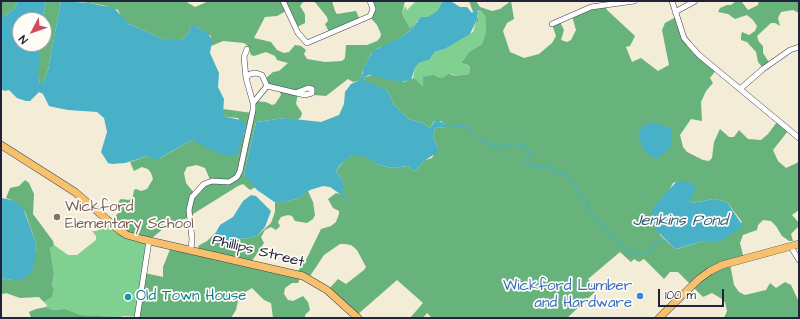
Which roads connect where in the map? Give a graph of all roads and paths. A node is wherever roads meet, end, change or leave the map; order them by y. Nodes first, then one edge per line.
1 (283, 1) edge
2 (370, 1) edge
3 (634, 1) edge
4 (672, 1) edge
5 (695, 1) edge
6 (675, 12) junction
7 (552, 24) dead end
8 (799, 46) edge
9 (247, 49) dead end
10 (246, 78) junction
11 (267, 86) junction
12 (740, 89) junction
13 (298, 92) dead end
14 (253, 103) junction
15 (799, 138) edge
16 (1, 145) edge
17 (149, 241) junction
18 (799, 244) edge
19 (791, 247) junction
20 (190, 249) junction
21 (799, 260) edge
22 (137, 318) edge
23 (358, 318) edge
24 (659, 318) edge

1 - 2 street
3 - 7 street
4 - 6 street
5 - 6 street
6 - 12 street
8 - 12 street
9 - 10 street
10 - 11 street
10 - 14 street
11 - 13 street
11 - 14 street
12 - 15 street
14 - 20 street
16 - 17 main road, Phillips Street
17 - 20 main road, Phillips Street
17 - 22 street
18 - 19 main road
19 - 21 street
19 - 24 main road
20 - 23 main road, Phillips Street

